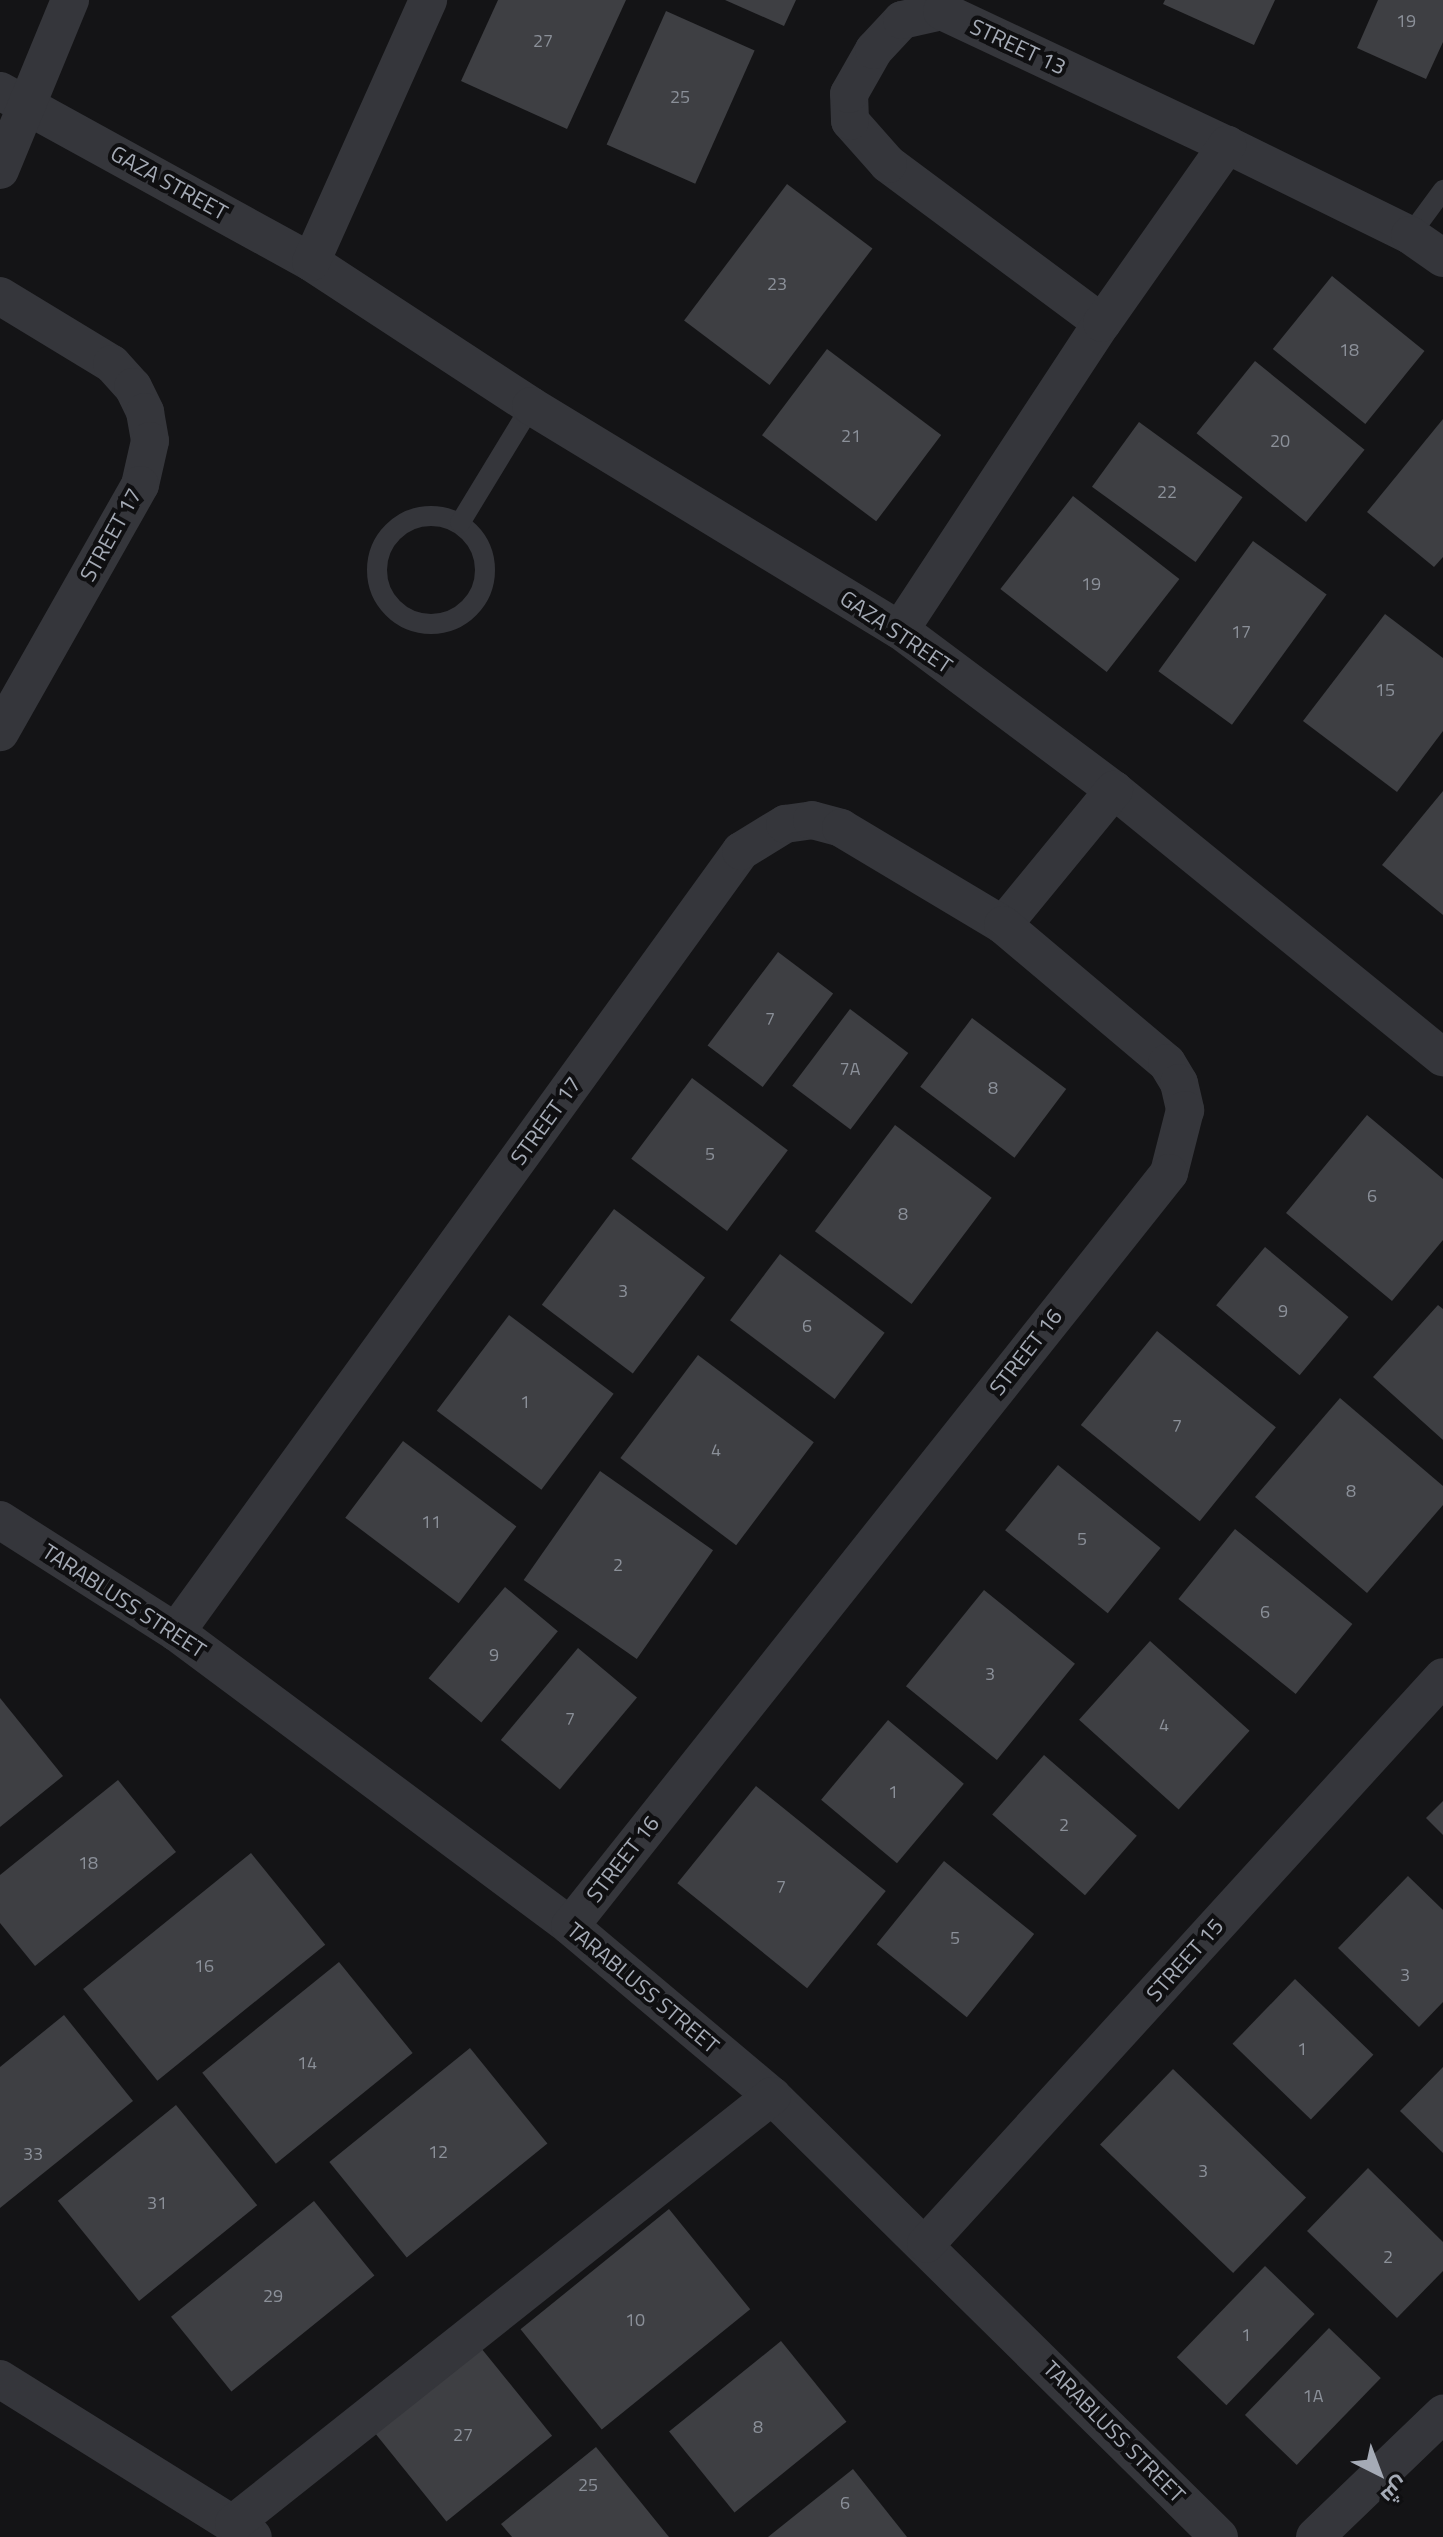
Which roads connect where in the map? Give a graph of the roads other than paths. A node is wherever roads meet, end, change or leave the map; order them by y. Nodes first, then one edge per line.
1 (70, 0) edge
2 (428, 0) edge
3 (14, 98) edge
4 (1227, 145) junction
5 (0, 170) edge
6 (1443, 190) edge
7 (1410, 235) junction
8 (1443, 258) edge
9 (311, 262) junction
10 (0, 296) edge
11 (1102, 323) junction
12 (531, 406) junction
13 (460, 523) junction
14 (900, 630) junction
15 (0, 732) edge
16 (1114, 790) junction
17 (1003, 925) junction
18 (1443, 1057) edge
19 (0, 1520) edge
20 (176, 1632) junction
21 (1443, 1677) edge
22 (570, 1926) junction
23 (772, 2096) junction
24 (926, 2244) junction
25 (0, 2379) edge
26 (1443, 2414) edge
27 (243, 2530) edge
28 (1219, 2537) edge
29 (1315, 2537) edge

1 - 3 street
2 - 9 street
3 - 5 street
3 - 9 street, GAZA STREET
4 - 7 street, STREET 13
4 - 11 street
4 - 11 street, STREET 13
6 - 7 lane
7 - 8 street, STREET 13
9 - 12 street, GAZA STREET
10 - 15 street, STREET 17
11 - 14 street
12 - 13 lane
12 - 14 street, GAZA STREET
13 - 13 lane
14 - 16 street, GAZA STREET
16 - 17 street
16 - 18 street, GAZA STREET
17 - 20 street, STREET 17
17 - 22 street, STREET 16
19 - 20 street, TARABLUSS STREET
20 - 22 street, TARABLUSS STREET
21 - 24 street, STREET 15
22 - 23 street, TARABLUSS STREET
23 - 24 street, TARABLUSS STREET
23 - 27 street
24 - 28 street, TARABLUSS STREET
25 - 27 street
26 - 29 street

